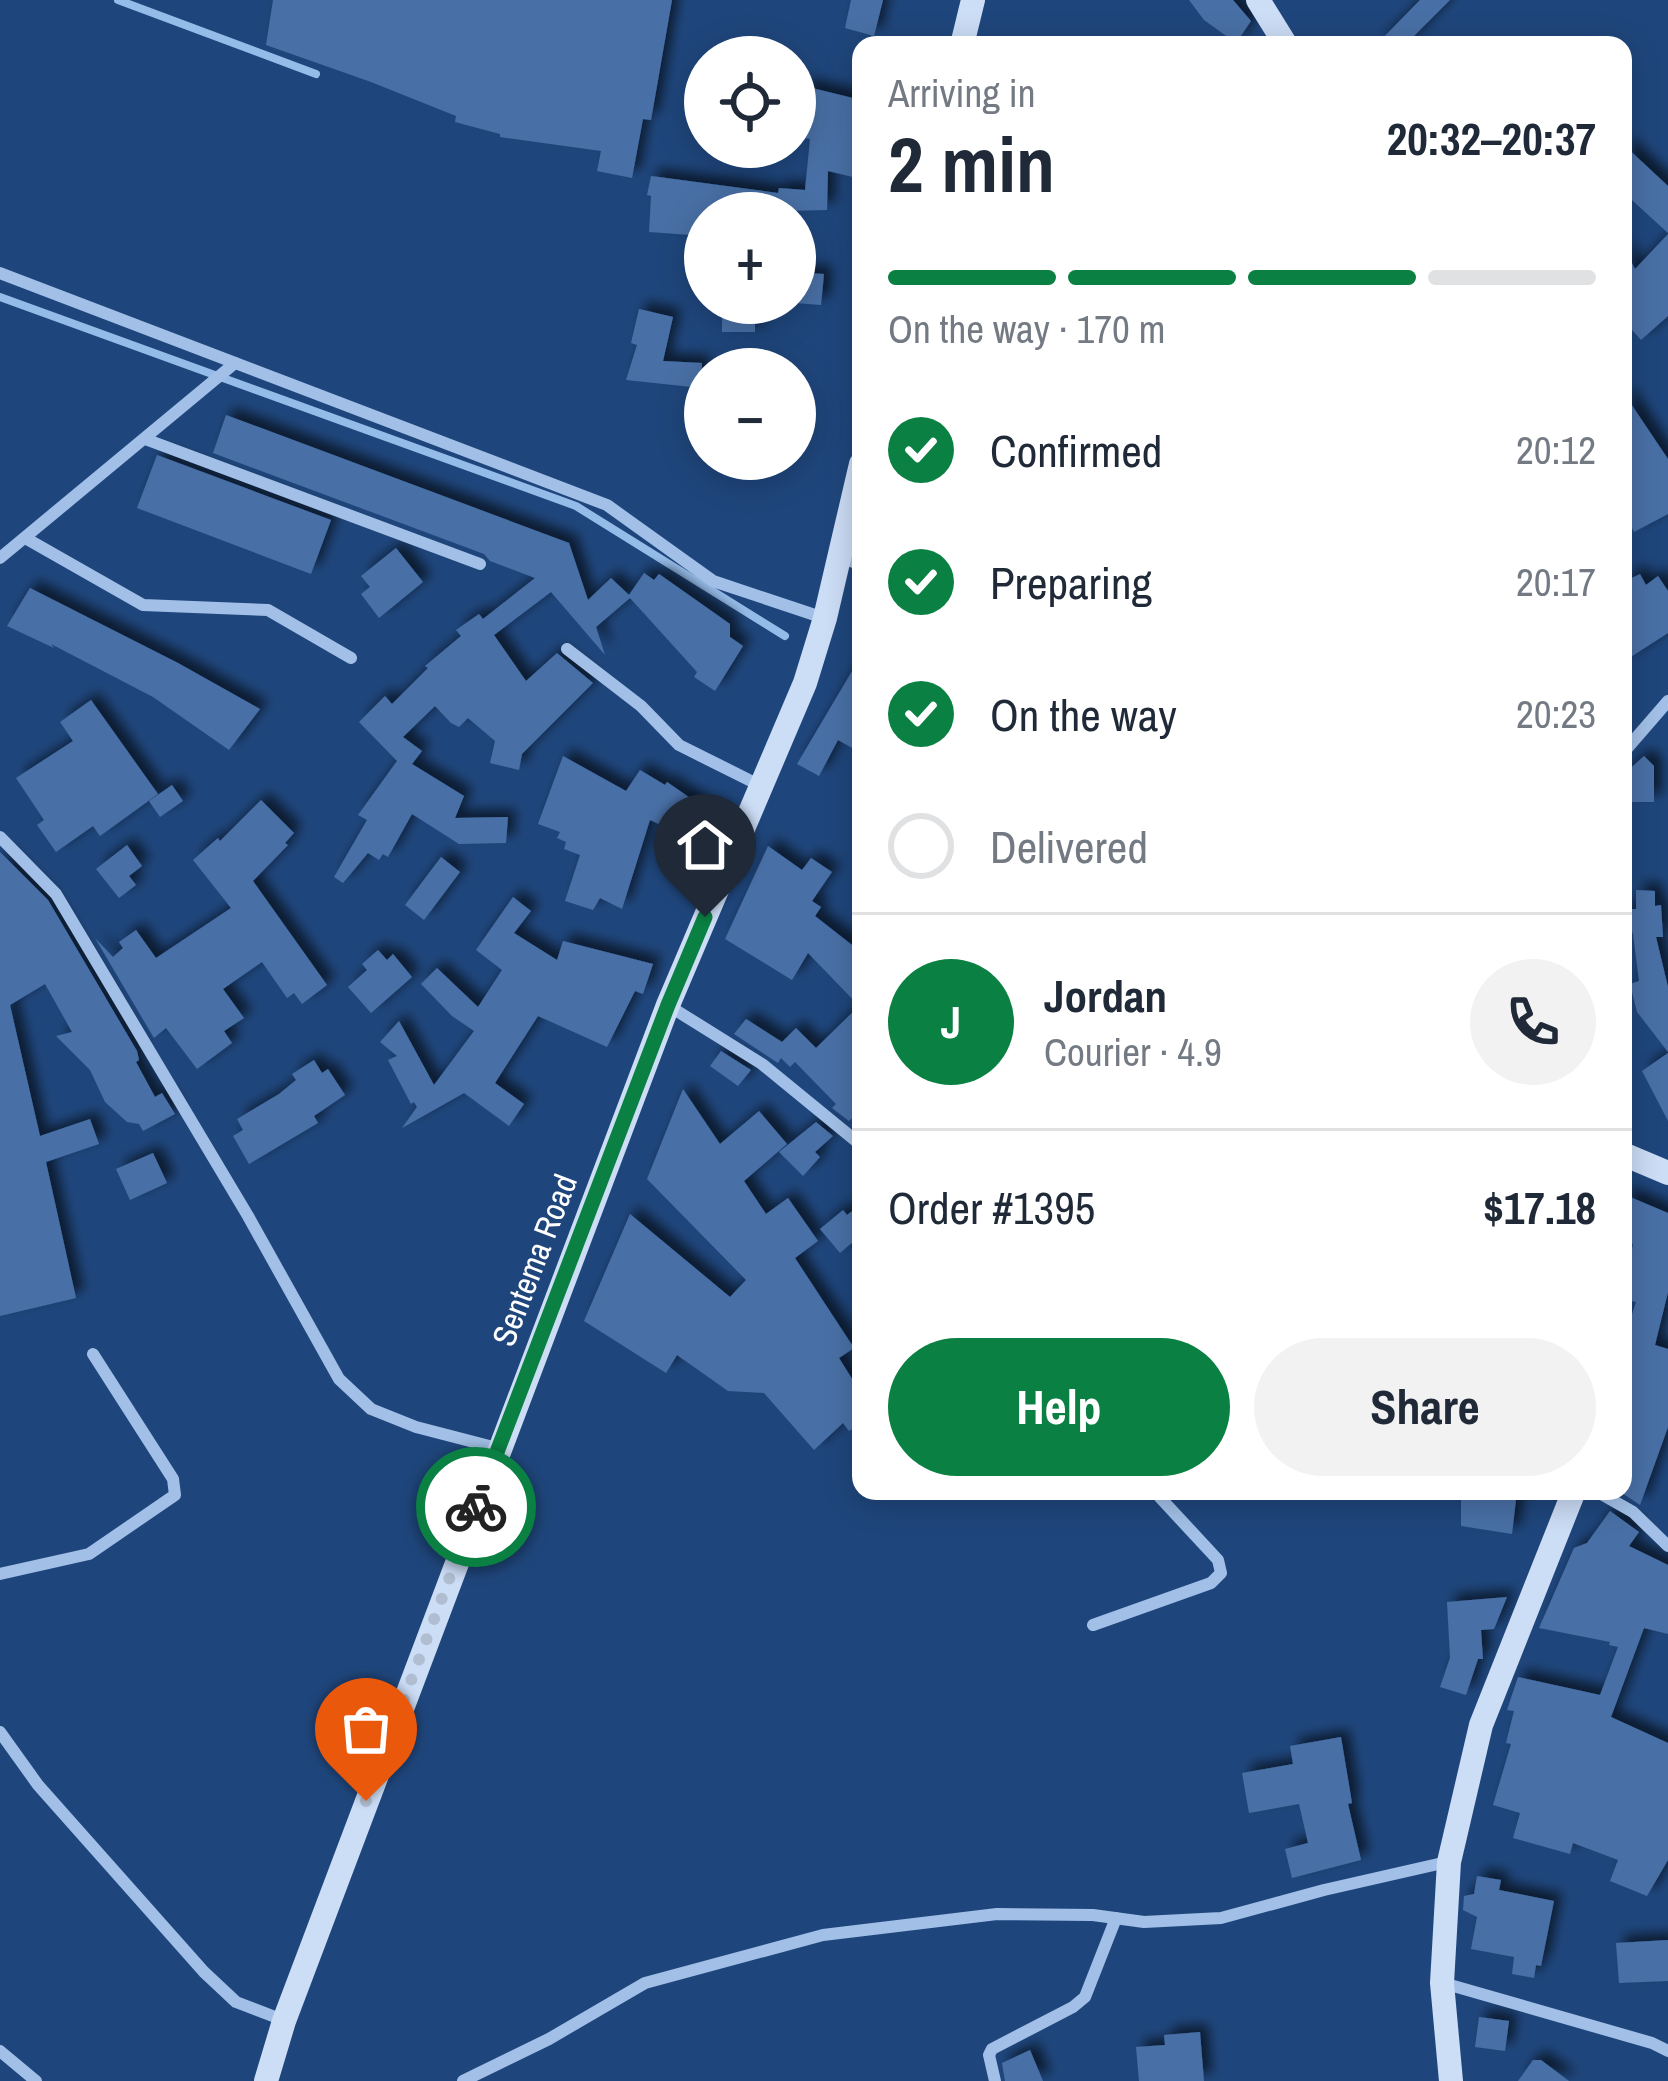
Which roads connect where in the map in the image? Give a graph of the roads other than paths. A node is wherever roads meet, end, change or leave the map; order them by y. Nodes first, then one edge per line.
1 (973, 0) edge
2 (1258, 0) edge
3 (964, 36) edge
4 (1280, 36) edge
5 (0, 273) edge
6 (229, 368) junction
7 (145, 439) junction
8 (27, 539) junction
9 (0, 558) edge
10 (850, 561) edge
11 (480, 564) dead end
12 (825, 618) junction
13 (567, 649) dead end
14 (351, 658) dead end
15 (1668, 700) edge
16 (1632, 729) edge
17 (761, 785) junction
18 (0, 837) edge
19 (668, 1005) junction
20 (852, 1138) edge
21 (1632, 1158) edge
22 (1668, 1173) edge
23 (93, 1354) dead end
24 (497, 1448) junction
25 (1162, 1500) edge
26 (1570, 1500) edge
27 (1612, 1500) edge
28 (1668, 1546) edge
29 (0, 1574) edge
30 (1093, 1624) dead end
31 (0, 1732) edge
32 (1449, 1862) junction
33 (1116, 1918) junction
34 (1442, 1983) junction
35 (284, 2021) junction
36 (0, 2051) edge
37 (1668, 2051) edge
38 (36, 2081) edge
39 (266, 2081) edge
40 (463, 2081) edge
41 (994, 2081) edge
42 (1451, 2081) edge

1 - 3 main road
2 - 4 main road
5 - 6 street
6 - 7 street
6 - 12 street
7 - 8 street
7 - 11 street
8 - 9 street
8 - 14 street
10 - 12 main road, Sentema Road
12 - 17 main road, Sentema Road
13 - 17 street
15 - 16 street
17 - 19 main road, Sentema Road
18 - 24 street
19 - 20 street
19 - 24 main road, Sentema Road
21 - 22 main road
23 - 29 street
24 - 35 main road, Sentema Road
25 - 30 street
26 - 32 main road
27 - 28 street
31 - 35 street
32 - 33 street
32 - 34 main road
33 - 40 street
33 - 41 street
34 - 37 street
34 - 42 main road
35 - 39 main road, Sentema Road
36 - 38 street

